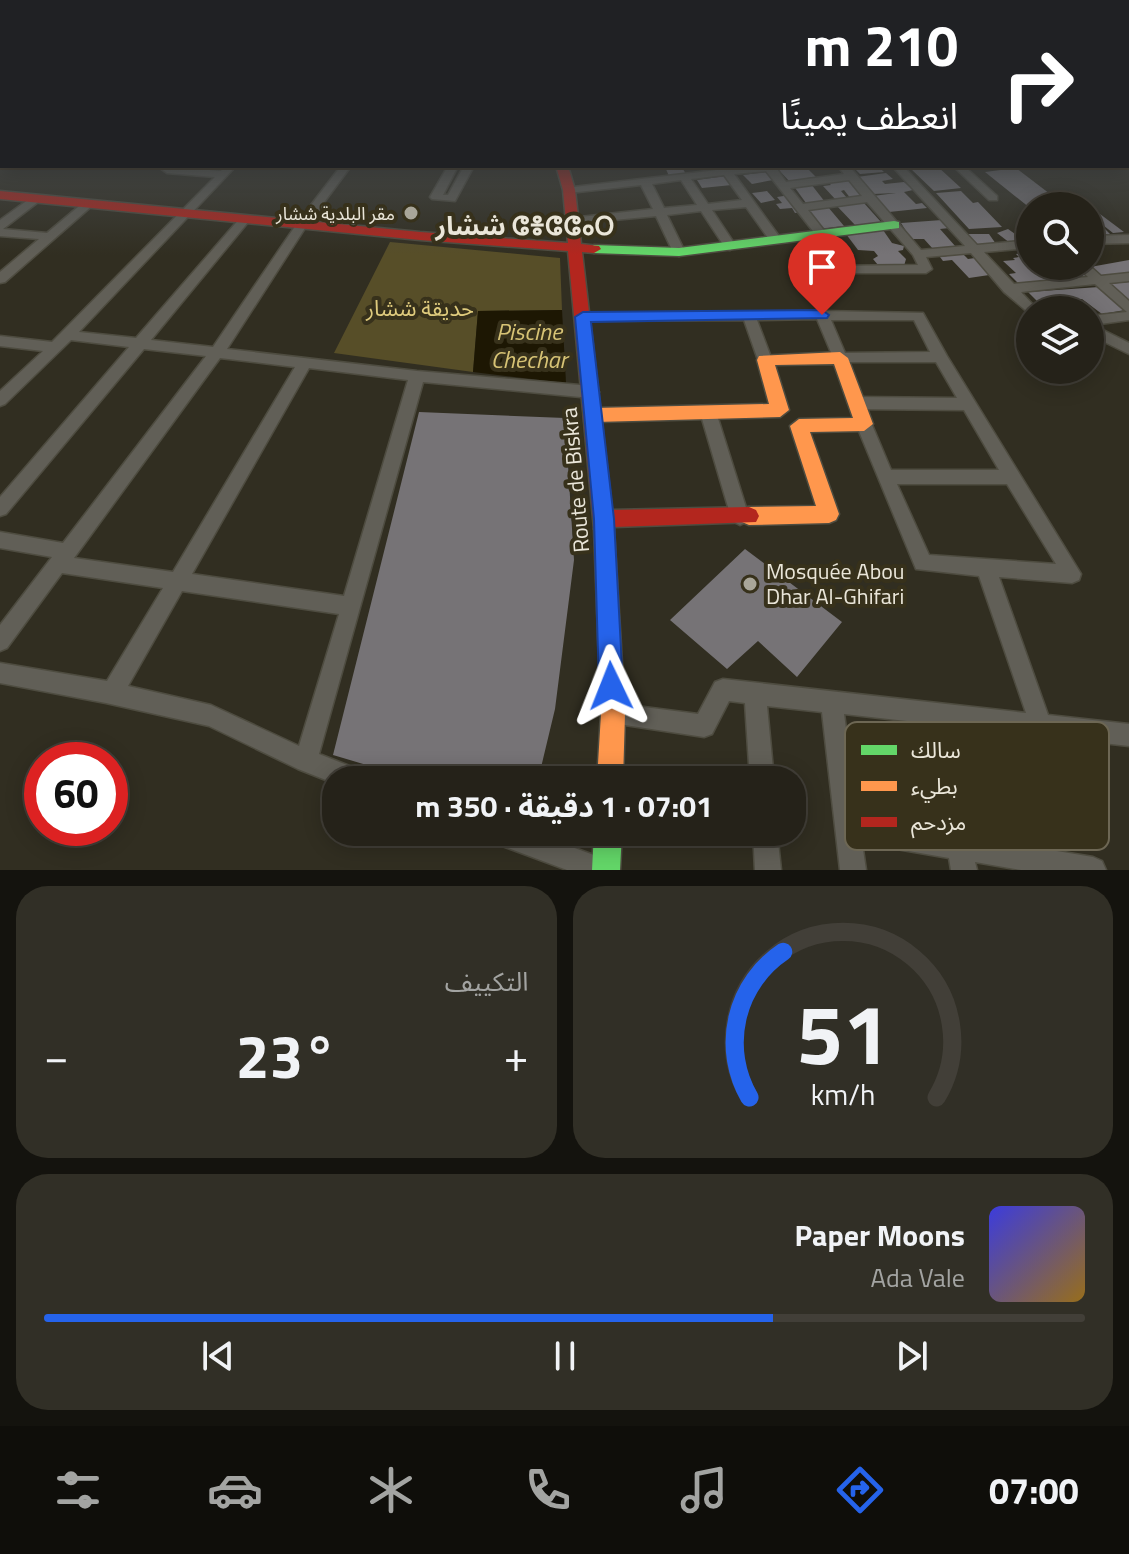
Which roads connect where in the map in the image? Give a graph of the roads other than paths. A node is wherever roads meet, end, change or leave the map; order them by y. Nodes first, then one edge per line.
1 (223, 174) edge
2 (340, 174) edge
3 (449, 174) edge
4 (465, 174) edge
5 (660, 174) edge
6 (697, 174) edge
7 (728, 174) edge
8 (775, 174) edge
9 (851, 174) edge
10 (904, 174) edge
11 (966, 174) edge
12 (566, 175) edge
13 (853, 176) junction
14 (684, 177) junction
15 (663, 179) junction
16 (645, 181) junction
17 (785, 185) junction
18 (0, 195) edge
19 (870, 198) junction
20 (993, 198) dead end
21 (36, 199) junction
22 (750, 203) junction
23 (88, 204) junction
24 (704, 207) junction
25 (802, 207) junction
26 (662, 213) junction
27 (183, 214) junction
28 (245, 219) junction
29 (571, 221) junction
30 (302, 224) junction
31 (894, 225) junction
32 (0, 229) edge
33 (813, 234) junction
34 (50, 237) junction
35 (775, 239) junction
36 (1129, 239) edge
37 (1104, 240) edge
38 (1016, 245) edge
39 (730, 246) junction
40 (574, 248) junction
41 (975, 249) junction
42 (679, 252) junction
43 (918, 254) junction
44 (1129, 277) edge
45 (0, 279) edge
46 (1104, 279) edge
47 (1089, 280) edge
48 (1099, 280) edge
49 (1009, 289) junction
50 (1016, 296) edge
51 (1129, 308) edge
52 (822, 315) junction
53 (749, 316) junction
54 (1129, 316) edge
55 (583, 317) junction
56 (1104, 319) edge
57 (68, 335) junction
58 (1104, 336) edge
59 (0, 341) edge
60 (139, 343) junction
61 (55, 347) junction
62 (1129, 349) edge
63 (217, 352) junction
64 (940, 357) junction
65 (840, 358) junction
66 (765, 360) junction
67 (306, 361) junction
68 (417, 376) junction
69 (591, 392) junction
70 (0, 400) edge
71 (856, 403) junction
72 (968, 404) junction
73 (708, 412) junction
74 (595, 415) junction
75 (864, 424) junction
76 (885, 477) junction
77 (1012, 477) junction
78 (0, 509) edge
79 (740, 517) junction
80 (604, 519) junction
81 (0, 540) edge
82 (62, 558) junction
83 (986, 568) junction
84 (175, 582) junction
85 (350, 606) junction
86 (0, 641) edge
87 (0, 673) edge
88 (112, 693) junction
89 (755, 693) junction
90 (832, 702) junction
91 (613, 714) junction
92 (1014, 722) edge
93 (1040, 722) edge
94 (1109, 733) edge
95 (1129, 735) edge
96 (306, 761) junction
97 (611, 766) edge
98 (761, 766) edge
99 (322, 767) edge
100 (845, 804) edge
101 (537, 846) edge
102 (607, 846) edge
103 (766, 846) edge
104 (851, 850) edge
105 (931, 850) edge
106 (961, 858) edge
107 (604, 870) edge
108 (768, 870) edge
109 (853, 870) edge
110 (1093, 870) edge

1 - 27 street
2 - 30 street
3 - 4 street
5 - 15 street
6 - 14 street
7 - 22 street
8 - 17 street
9 - 13 street
10 - 41 street
11 - 20 street
12 - 16 street
12 - 29 street, Route de Biskra
13 - 17 street
13 - 19 street
14 - 15 street
14 - 24 street
15 - 16 street
16 - 26 street
17 - 25 street
18 - 21 street
19 - 25 street
19 - 31 street
21 - 23 street
21 - 32 street
22 - 24 street
22 - 35 street
23 - 27 street
23 - 34 street
24 - 26 street
24 - 39 street
25 - 33 street
26 - 29 street
26 - 42 street
27 - 28 street
27 - 57 street
28 - 30 street
28 - 60 street
29 - 40 street, Route de Biskra
30 - 40 street
30 - 63 street
31 - 33 street
31 - 43 street
32 - 34 street
33 - 35 street
33 - 43 street
34 - 45 street
35 - 39 street
36 - 37 street
38 - 41 street
39 - 42 street
40 - 42 street
40 - 55 street, Route de Biskra
41 - 43 street
41 - 49 street
44 - 46 street
47 - 49 street
48 - 51 street
49 - 50 street
52 - 53 street
52 - 64 street
52 - 65 street
53 - 55 street
53 - 66 street
54 - 56 street
55 - 69 street, Route de Biskra
57 - 60 street
57 - 61 street
58 - 62 street
59 - 61 street
60 - 63 street
60 - 78 street
61 - 70 street
63 - 67 street
63 - 82 street
64 - 65 street
64 - 72 street
65 - 66 street
65 - 71 street
66 - 73 street
67 - 68 street
67 - 84 street
68 - 69 street
68 - 85 street
69 - 74 street, Route de Biskra
71 - 72 street
71 - 75 street
72 - 77 street
73 - 74 street
73 - 79 street
74 - 80 street, Route de Biskra
75 - 76 street
75 - 79 street
76 - 77 street
76 - 83 street
77 - 83 street
79 - 80 street
80 - 91 street, Route de Biskra
81 - 82 street
82 - 84 street
82 - 86 street
83 - 93 street
84 - 85 street
84 - 88 street
85 - 96 street
87 - 88 street
88 - 96 street
89 - 90 street
89 - 91 street
89 - 98 street
90 - 92 street
90 - 100 street
91 - 97 street, Route de Biskra
94 - 95 street
96 - 99 street
101 - 107 street
102 - 107 street
103 - 108 street
104 - 109 street
105 - 106 street
106 - 110 street

